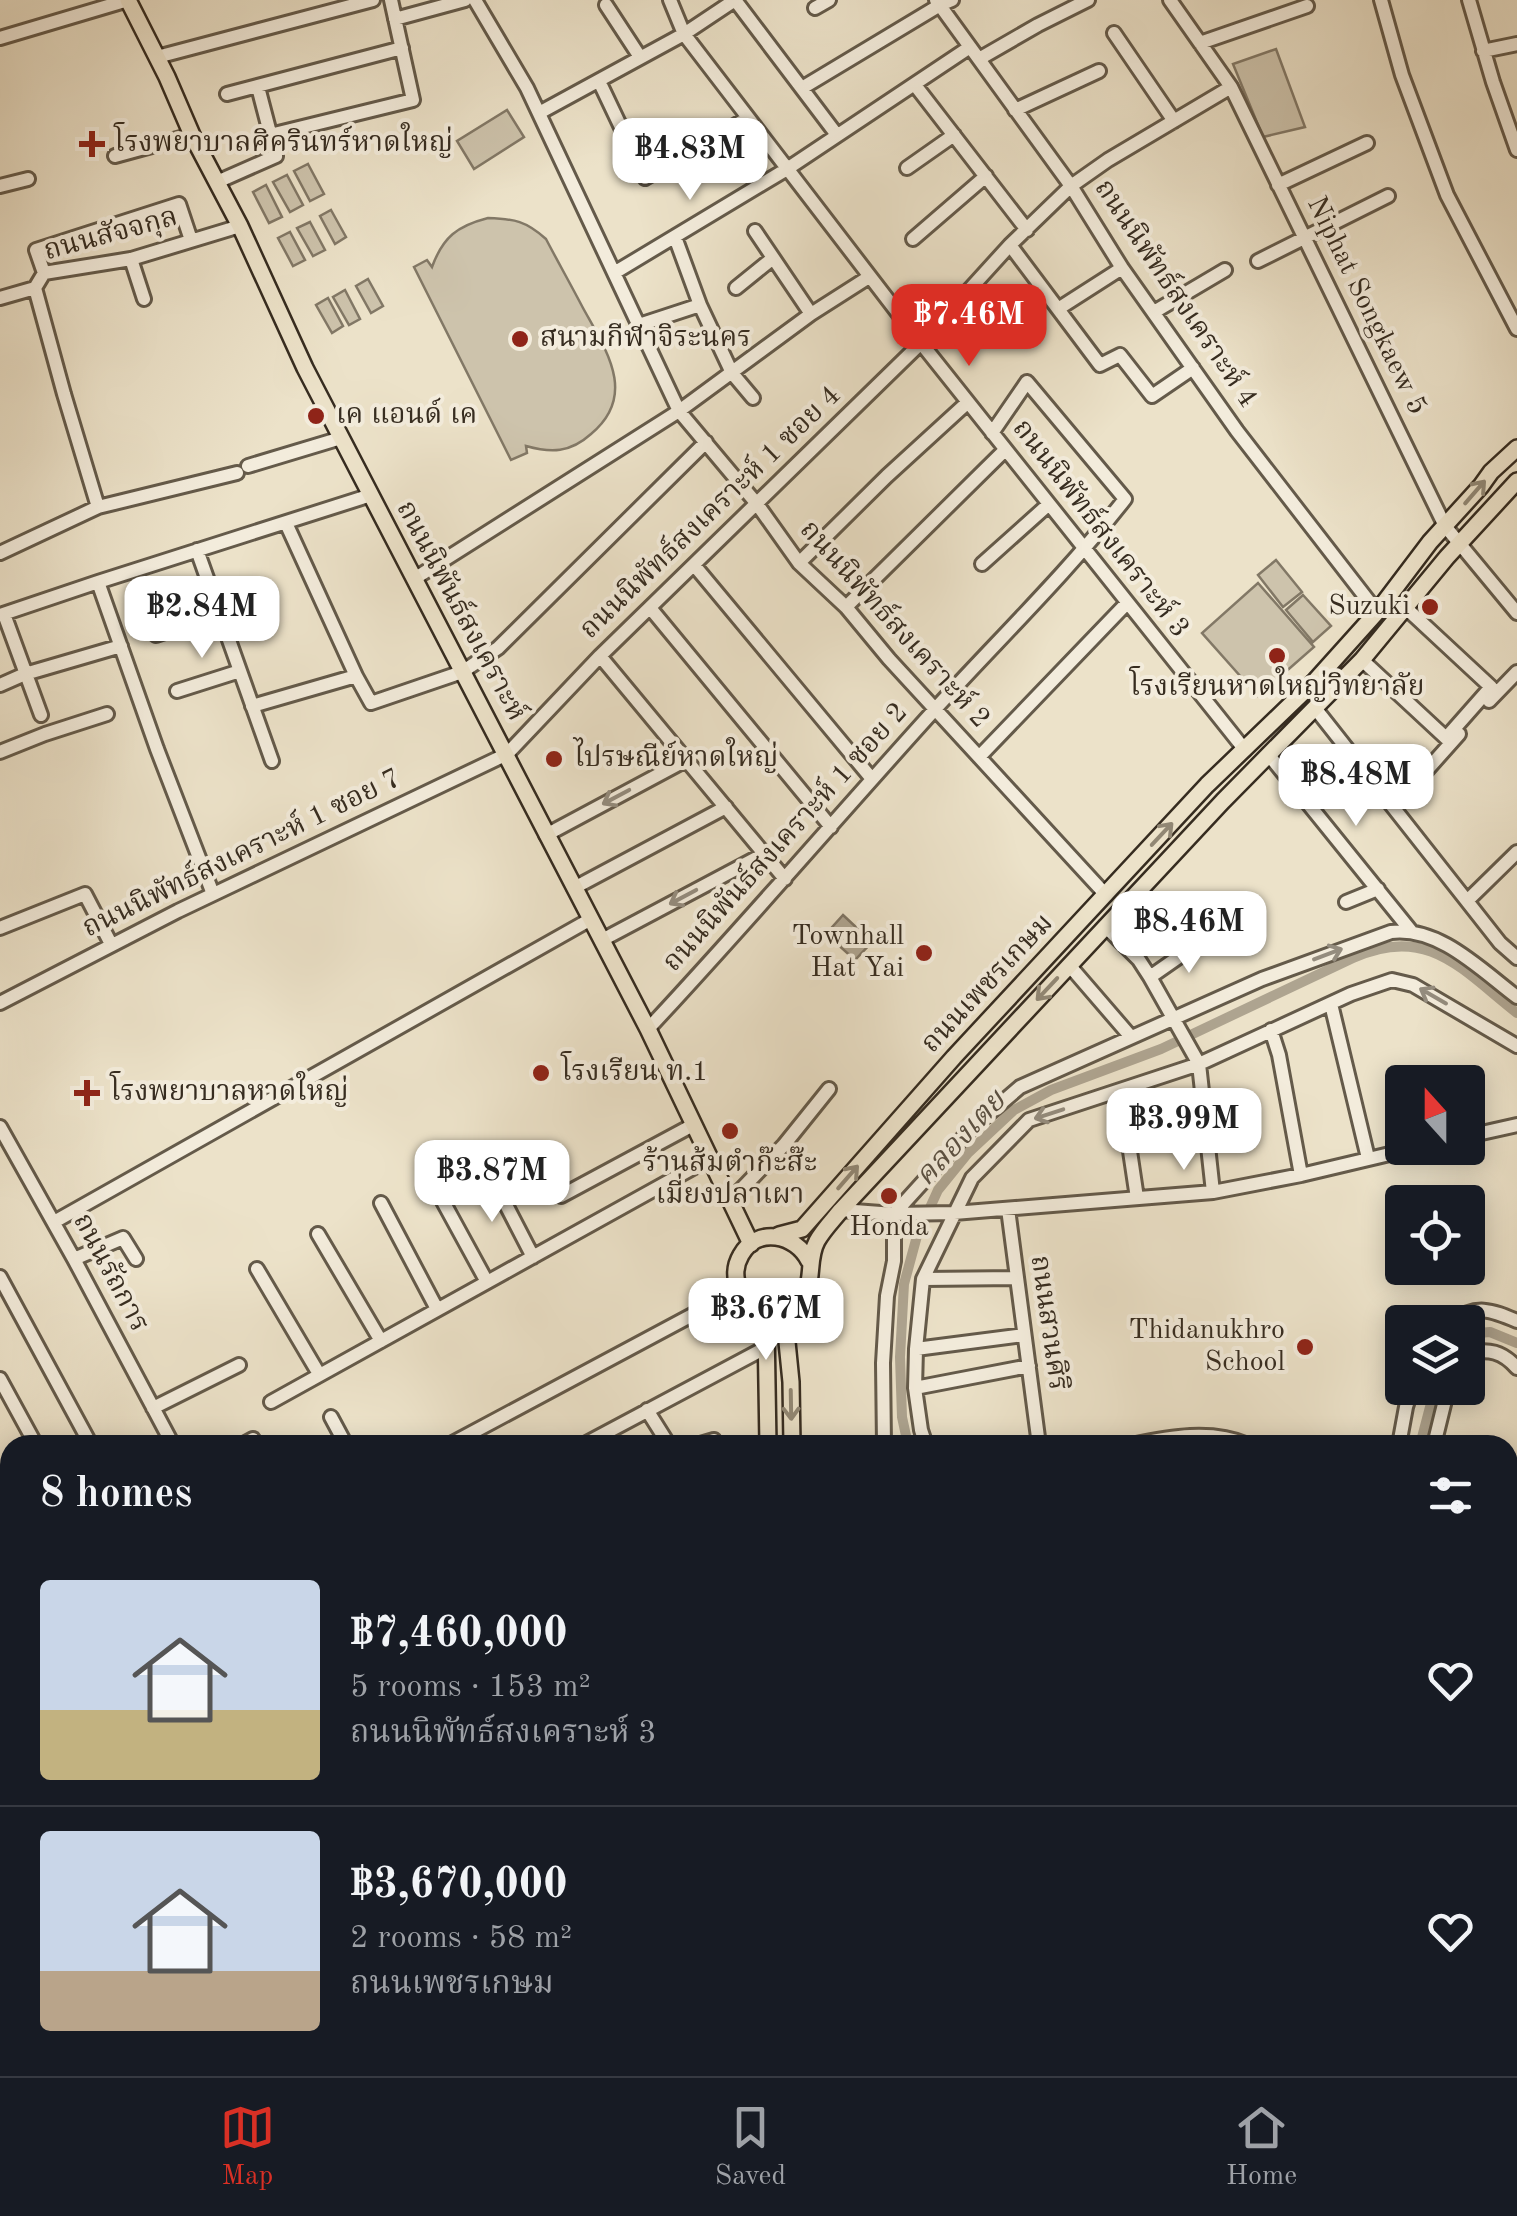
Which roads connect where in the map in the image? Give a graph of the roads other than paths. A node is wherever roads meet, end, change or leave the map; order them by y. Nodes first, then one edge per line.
1 (128, 0) edge
2 (373, 0) edge
3 (391, 0) edge
4 (465, 0) edge
5 (475, 0) edge
6 (670, 0) edge
7 (735, 0) edge
8 (829, 0) edge
9 (1088, 0) edge
10 (1380, 0) edge
11 (1469, 0) edge
12 (943, 2) edge
13 (1177, 2) edge
14 (606, 5) dead end
15 (1308, 6) dead end
16 (815, 8) dead end
17 (395, 19) junction
18 (1114, 32) dead end
19 (684, 34) junction
20 (0, 38) edge
21 (1200, 43) junction
22 (1517, 44) edge
23 (970, 47) junction
24 (402, 48) junction
25 (1484, 51) junction
26 (640, 57) junction
27 (158, 58) junction
28 (979, 59) junction
29 (1099, 72) dead end
30 (599, 81) junction
31 (915, 84) junction
32 (258, 87) junction
33 (1231, 87) junction
34 (802, 88) junction
35 (228, 94) dead end
36 (1015, 110) junction
37 (539, 113) junction
38 (748, 118) junction
39 (1174, 121) junction
40 (837, 134) junction
41 (192, 135) junction
42 (270, 135) junction
43 (954, 135) junction
44 (1367, 143) dead end
45 (1517, 150) edge
46 (115, 156) dead end
47 (907, 168) dead end
48 (787, 169) junction
49 (986, 176) junction
50 (28, 178) dead end
51 (216, 182) junction
52 (1278, 184) junction
53 (0, 186) edge
54 (1071, 186) junction
55 (1388, 196) dead end
56 (240, 226) junction
57 (1027, 230) junction
58 (754, 232) dead end
59 (1304, 236) junction
60 (675, 237) junction
61 (913, 239) dead end
62 (192, 240) junction
63 (1010, 245) junction
64 (773, 258) junction
65 (131, 259) junction
66 (1258, 261) dead end
67 (1122, 268) junction
68 (1224, 270) dead end
69 (614, 273) junction
70 (44, 274) junction
71 (869, 276) junction
72 (35, 288) junction
73 (736, 288) dead end
74 (0, 298) edge
75 (144, 299) dead end
76 (700, 306) junction
77 (1058, 309) junction
78 (1154, 312) junction
79 (811, 314) junction
80 (639, 325) junction
81 (1517, 329) edge
82 (921, 343) junction
83 (1192, 368) junction
84 (732, 372) junction
85 (753, 398) dead end
86 (968, 402) junction
87 (680, 411) junction
88 (992, 433) junction
89 (341, 438) junction
90 (706, 442) junction
91 (1517, 448) edge
92 (1005, 450) junction
93 (1517, 481) edge
94 (371, 495) junction
95 (756, 504) junction
96 (1049, 504) junction
97 (98, 507) junction
98 (286, 523) junction
99 (1444, 526) junction
100 (1460, 543) junction
101 (197, 550) junction
102 (1085, 550) junction
103 (0, 552) edge
104 (799, 563) junction
105 (982, 564) dead end
106 (694, 565) junction
107 (414, 579) junction
108 (98, 582) junction
109 (1512, 595) edge
110 (1128, 603) junction
111 (846, 606) junction
112 (651, 609) junction
113 (1406, 609) junction
114 (1377, 612) junction
115 (1517, 613) edge
116 (220, 614) junction
117 (2, 615) edge
118 (156, 636) dead end
119 (121, 646) junction
120 (600, 656) junction
121 (1362, 660) junction
122 (240, 671) junction
123 (462, 672) junction
124 (1517, 672) edge
125 (24, 674) junction
126 (356, 676) junction
127 (0, 685) edge
128 (178, 691) dead end
129 (252, 706) junction
130 (936, 708) junction
131 (1315, 708) junction
132 (106, 714) dead end
133 (41, 716) dead end
134 (1244, 750) junction
135 (0, 752) edge
136 (506, 754) junction
137 (1268, 754) junction
138 (979, 757) junction
139 (686, 760) junction
140 (272, 761) dead end
141 (872, 779) junction
142 (1207, 786) junction
143 (1222, 800) junction
144 (726, 807) junction
145 (1394, 807) junction
146 (831, 826) junction
147 (546, 834) junction
148 (1517, 852) edge
149 (764, 854) junction
150 (785, 879) junction
151 (574, 888) junction
152 (1378, 890) junction
153 (214, 894) junction
154 (1106, 895) junction
155 (1467, 901) junction
156 (1346, 902) dead end
157 (591, 919) junction
158 (1105, 926) junction
159 (0, 928) edge
160 (1411, 931) junction
161 (602, 940) junction
162 (1203, 940) dead end
163 (111, 944) junction
164 (1517, 958) edge
165 (1069, 965) junction
166 (1150, 977) junction
167 (1517, 997) edge
168 (0, 1002) edge
169 (1331, 1004) junction
170 (1173, 1017) junction
171 (648, 1029) junction
172 (1271, 1030) junction
173 (1131, 1037) junction
174 (1517, 1046) edge
175 (954, 1057) junction
176 (1199, 1064) junction
177 (970, 1072) junction
178 (830, 1089) dead end
179 (1121, 1092) junction
180 (693, 1125) junction
181 (1517, 1125) edge
182 (0, 1127) edge
183 (1485, 1132) edge
184 (1385, 1154) edge
185 (1368, 1158) junction
186 (708, 1160) junction
187 (489, 1172) dead end
188 (1301, 1175) junction
189 (434, 1185) dead end
190 (1213, 1192) junction
191 (561, 1196) dead end
192 (1137, 1198) junction
193 (730, 1201) junction
194 (381, 1203) dead end
195 (1008, 1208) junction
196 (841, 1210) junction
197 (954, 1213) junction
198 (894, 1214) junction
199 (54, 1222) junction
200 (318, 1234) dead end
201 (775, 1236) junction
202 (751, 1244) junction
203 (534, 1257) junction
204 (74, 1259) junction
205 (136, 1259) dead end
206 (809, 1261) junction
207 (257, 1269) dead end
208 (0, 1277) edge
209 (1017, 1278) junction
210 (923, 1280) junction
211 (487, 1282) junction
212 (739, 1290) junction
213 (800, 1300) junction
214 (752, 1305) junction
215 (437, 1308) junction
216 (1485, 1310) edge
217 (1517, 1321) edge
218 (1024, 1334) junction
219 (380, 1340) junction
220 (766, 1346) junction
221 (916, 1349) junction
222 (1485, 1351) edge
223 (238, 1365) dead end
224 (1029, 1366) junction
225 (1517, 1368) edge
226 (320, 1374) junction
227 (0, 1380) edge
228 (915, 1388) junction
229 (271, 1402) dead end
230 (1407, 1405) edge
231 (1444, 1405) edge
232 (153, 1408) junction
233 (648, 1410) junction
234 (330, 1417) dead end
235 (30, 1435) edge
236 (86, 1435) edge
237 (168, 1435) edge
238 (340, 1435) edge
239 (468, 1435) edge
240 (602, 1435) edge
241 (663, 1435) edge
242 (768, 1435) edge
243 (792, 1435) edge
244 (884, 1435) edge
245 (923, 1435) edge
246 (1038, 1435) edge
247 (1400, 1435) edge
248 (1436, 1435) edge

1 - 20 street
1 - 27 main road, ถนนนิพันธ์สงเคราะห์
2 - 27 street
3 - 17 street
4 - 17 street
5 - 37 street, ถนนนิพัทธ์สงเคราะห์ 2
6 - 19 street, ถนนนิพัทธ์สงเคราะห์ 3
7 - 19 street
7 - 34 street
8 - 16 street
9 - 28 street
10 - 81 street
11 - 25 street
12 - 23 street, ถนนนิพัทธ์สงเคราะห์ 4
12 - 34 street
13 - 21 street, Niphat Songkaew 5
14 - 26 street
15 - 21 street
17 - 24 street
18 - 39 street
19 - 26 street
19 - 38 street, ถนนนิพัทธ์สงเคราะห์ 3
21 - 33 street, Niphat Songkaew 5
22 - 25 street
23 - 28 street, ถนนนิพัทธ์สงเคราะห์ 4
23 - 31 street
24 - 32 street
24 - 42 street
25 - 45 street
26 - 30 street
27 - 41 main road, ถนนนิพันธ์สงเคราะห์
28 - 36 street, ถนนนิพัทธ์สงเคราะห์ 4
29 - 36 street
30 - 37 street
30 - 38 street
31 - 40 street
31 - 43 street
32 - 35 street
32 - 42 street
33 - 39 street, ถนนนิพัทธ์สงเคราะห์ 1 ซอย 4
33 - 52 street, Niphat Songkaew 5
34 - 40 street
36 - 54 street, ถนนนิพัทธ์สงเคราะห์ 4
37 - 69 street, ถนนนิพัทธ์สงเคราะห์ 2
38 - 48 street, ถนนนิพัทธ์สงเคราะห์ 3
39 - 54 street, ถนนนิพัทธ์สงเคราะห์ 1 ซอย 4
40 - 48 street
41 - 46 street
41 - 51 main road, ถนนนิพันธ์สงเคราะห์
42 - 51 street
43 - 47 street
43 - 49 street
44 - 52 street
48 - 60 street
48 - 71 street, ถนนนิพัทธ์สงเคราะห์ 3
49 - 57 street
49 - 61 street
50 - 53 street
51 - 56 main road, ถนนนิพันธ์สงเคราะห์
52 - 59 street, Niphat Songkaew 5
54 - 57 street, ถนนนิพัทธ์สงเคราะห์ 1 ซอย 4
54 - 67 street, ถนนนิพัทธ์สงเคราะห์ 4
55 - 59 street
56 - 62 street, ถนนสัจจกุล
56 - 89 main road, ถนนนิพันธ์สงเคราะห์
57 - 63 street, ถนนนิพัทธ์สงเคราะห์ 1 ซอย 4
58 - 64 street
59 - 66 street
59 - 99 street, Niphat Songkaew 5
60 - 69 street
60 - 76 street
62 - 65 street, ถนนสัจจกุล
62 - 70 street
63 - 77 street
63 - 82 street, ถนนนิพัทธ์สงเคราะห์ 1 ซอย 4
64 - 73 street
64 - 79 street
65 - 70 street, ถนนสัจจกุล
65 - 75 street
67 - 77 street
67 - 78 street, ถนนนิพัทธ์สงเคราะห์ 4
68 - 78 street
69 - 80 street, ถนนนิพัทธ์สงเคราะห์ 2
70 - 72 street, ถนนสัจจกุล
71 - 79 street
71 - 82 street, ถนนนิพัทธ์สงเคราะห์ 3
72 - 74 street, ถนนสัจจกุล
72 - 97 street
76 - 80 street
76 - 84 street
77 - 83 street
78 - 83 street, ถนนนิพัทธ์สงเคราะห์ 4
79 - 84 street
80 - 87 street, ถนนนิพัทธ์สงเคราะห์ 2
82 - 86 street, ถนนนิพัทธ์สงเคราะห์ 3
82 - 95 street, ถนนนิพัทธ์สงเคราะห์ 1 ซอย 4
83 - 114 street, ถนนนิพัทธ์สงเคราะห์ 4
84 - 85 street
84 - 87 street
86 - 88 street, ถนนนิพัทธ์สงเคราะห์ 3
86 - 104 street
87 - 90 street, ถนนนิพัทธ์สงเคราะห์ 2
87 - 107 street
88 - 92 street, ถนนนิพัทธ์สงเคราะห์ 3
88 - 102 street, ถนนนิพันธ์สงเคราะห์ 1 ซอย 2
89 - 94 main road, ถนนนิพันธ์สงเคราะห์
89 - 97 street
90 - 95 street, ถนนนิพัทธ์สงเคราะห์ 2
90 - 123 street
99 -> 91 main road, ถนนเพชรเกษม
92 - 96 street, ถนนนิพัทธ์สงเคราะห์ 3
92 - 111 street
93 - 100 main road, ถนนเพชรเกษม
94 - 98 street
94 - 107 main road, ถนนนิพันธ์สงเคราะห์
95 - 104 street, ถนนนิพัทธ์สงเคราะห์ 2
95 - 106 street, ถนนนิพัทธ์สงเคราะห์ 1 ซอย 4
96 - 102 street, ถนนนิพัทธ์สงเคราะห์ 3
96 - 105 street
97 - 103 street
98 - 101 street
98 - 126 street
99 - 100 street, Niphat Songkaew 5
99 - 114 main road, ถนนเพชรเกษม
100 - 109 street, Niphat Songkaew 5
100 - 113 main road, ถนนเพชรเกษม
101 - 108 street
101 - 116 street
102 - 110 street, ถนนนิพัทธ์สงเคราะห์ 3
102 - 130 street, ถนนนิพันธ์สงเคราะห์ 1 ซอย 2
104 - 111 street, ถนนนิพัทธ์สงเคราะห์ 2
106 - 112 street, ถนนนิพัทธ์สงเคราะห์ 1 ซอย 4
106 - 141 street
107 - 123 main road, ถนนนิพันธ์สงเคราะห์
108 - 117 street
108 - 119 street
109 - 115 street, Niphat Songkaew 5
110 - 134 street, ถนนนิพัทธ์สงเคราะห์ 3
110 - 138 street
111 - 130 street, ถนนนิพัทธ์สงเคราะห์ 2
112 - 120 street, ถนนนิพัทธ์สงเคราะห์ 1 ซอย 4
112 - 146 street
113 - 121 main road, ถนนเพชรเกษม
113 - 121 street
114 - 134 main road, ถนนเพชรเกษม
116 - 118 street
116 - 122 street
117 - 125 street
119 - 125 street
119 - 153 street
120 - 136 street, ถนนนิพัทธ์สงเคราะห์ 1 ซอย 4
120 - 139 street
121 - 131 main road, ถนนเพชรเกษม
122 - 128 street
122 - 129 street
123 - 126 street
123 - 136 main road, ถนนนิพันธ์สงเคราะห์
124 - 145 street
125 - 127 street
125 - 133 street
126 - 129 street
129 - 140 street
130 - 138 street, ถนนนิพัทธ์สงเคราะห์ 2
130 - 141 street, ถนนนิพันธ์สงเคราะห์ 1 ซอย 2
131 - 137 main road, ถนนเพชรเกษม
131 - 145 street
132 - 135 street
134 - 142 main road, ถนนเพชรเกษม
136 - 147 main road, ถนนนิพันธ์สงเคราะห์
136 - 153 street, ถนนนิพัทธ์สงเคราะห์ 1 ซอย 7
137 - 143 main road, ถนนเพชรเกษม
137 - 152 street
138 - 154 street, ถนนนิพัทธ์สงเคราะห์ 2
139 - 144 street
139 -> 147 street
141 - 146 street, ถนนนิพันธ์สงเคราะห์ 1 ซอย 2
142 - 143 main road
154 -> 142 main road, ถนนเพชรเกษม
143 - 158 main road, ถนนเพชรเกษม
144 - 149 street
144 - 151 street
145 - 155 street
146 - 150 street, ถนนนิพันธ์สงเคราะห์ 1 ซอย 2
147 - 151 main road, ถนนนิพันธ์สงเคราะห์
148 - 155 street
149 - 150 street
149 -> 161 street
150 - 171 street, ถนนนิพันธ์สงเคราะห์ 1 ซอย 2
151 - 157 main road, ถนนนิพันธ์สงเคราะห์
152 - 156 street
152 - 160 street
153 - 163 street, ถนนนิพัทธ์สงเคราะห์ 1 ซอย 7
154 - 175 main road, ถนนเพชรเกษม
155 - 164 street
157 - 161 main road, ถนนนิพันธ์สงเคราะห์
157 - 199 street
158 - 165 main road, ถนนเพชรเกษม
158 - 166 street
159 - 163 street
160 - 167 street
170 -> 160 street
161 - 171 main road, ถนนนิพันธ์สงเคราะห์
162 - 166 street
163 - 168 street, ถนนนิพัทธ์สงเคราะห์ 1 ซอย 7
165 - 173 street
165 -> 177 main road, ถนนเพชรเกษม
166 - 170 street
169 - 172 street
174 -> 169 street
169 - 185 street
170 - 173 street
170 - 176 street
171 - 180 main road, ถนนนิพันธ์สงเคราะห์
172 - 176 street
172 - 188 street
173 - 198 street
175 - 177 main road
201 -> 175 main road, ถนนเพชรเกษม
176 - 179 street
176 - 190 street
177 - 196 main road, ถนนเพชรเกษม
178 - 193 street
179 - 192 street
179 -> 197 street
180 - 186 main road, ถนนนิพันธ์สงเคราะห์
180 - 191 street
181 - 183 street
182 - 199 street, ถนนรัถการ
184 - 185 street
185 - 188 street
186 - 193 main road, ถนนนิพันธ์สงเคราะห์
186 - 203 street
187 - 203 street
188 - 190 street
189 - 211 street
190 - 192 street
192 - 195 street
193 - 202 main road, ถนนนิพันธ์สงเคราะห์
194 - 215 street
195 - 197 street
195 - 209 street, ถนนสวนศิริ
196 - 198 street
196 - 206 main road, ถนนเพชรเกษม
197 - 198 street
197 - 210 street
198 - 244 street
199 - 204 street, ถนนรัถการ
200 - 219 street
201 - 202 main road
201 - 206 main road
202 - 212 main road
203 - 211 street
204 - 205 street
204 - 232 street, ถนนรัถการ
206 - 213 main road
207 - 226 street
208 - 236 street
209 - 210 street
209 - 218 street, ถนนสวนศิริ
210 - 221 street
211 - 215 street
212 - 214 main road
212 - 239 street
213 - 214 main road
213 -> 243 main road
214 - 220 main road
215 - 219 street
216 - 217 street
218 - 221 street
218 - 224 street, ถนนสวนศิริ
219 - 226 street
220 - 233 street
220 - 242 main road
221 - 228 street
222 - 225 street
223 - 232 street
224 - 228 street
224 - 246 street, ถนนสวนศิริ
226 - 229 street
227 - 235 street
228 - 245 street
230 - 247 street
231 - 248 street
232 - 237 street, ถนนรัถการ
233 - 240 street
233 - 241 street
234 - 238 street

